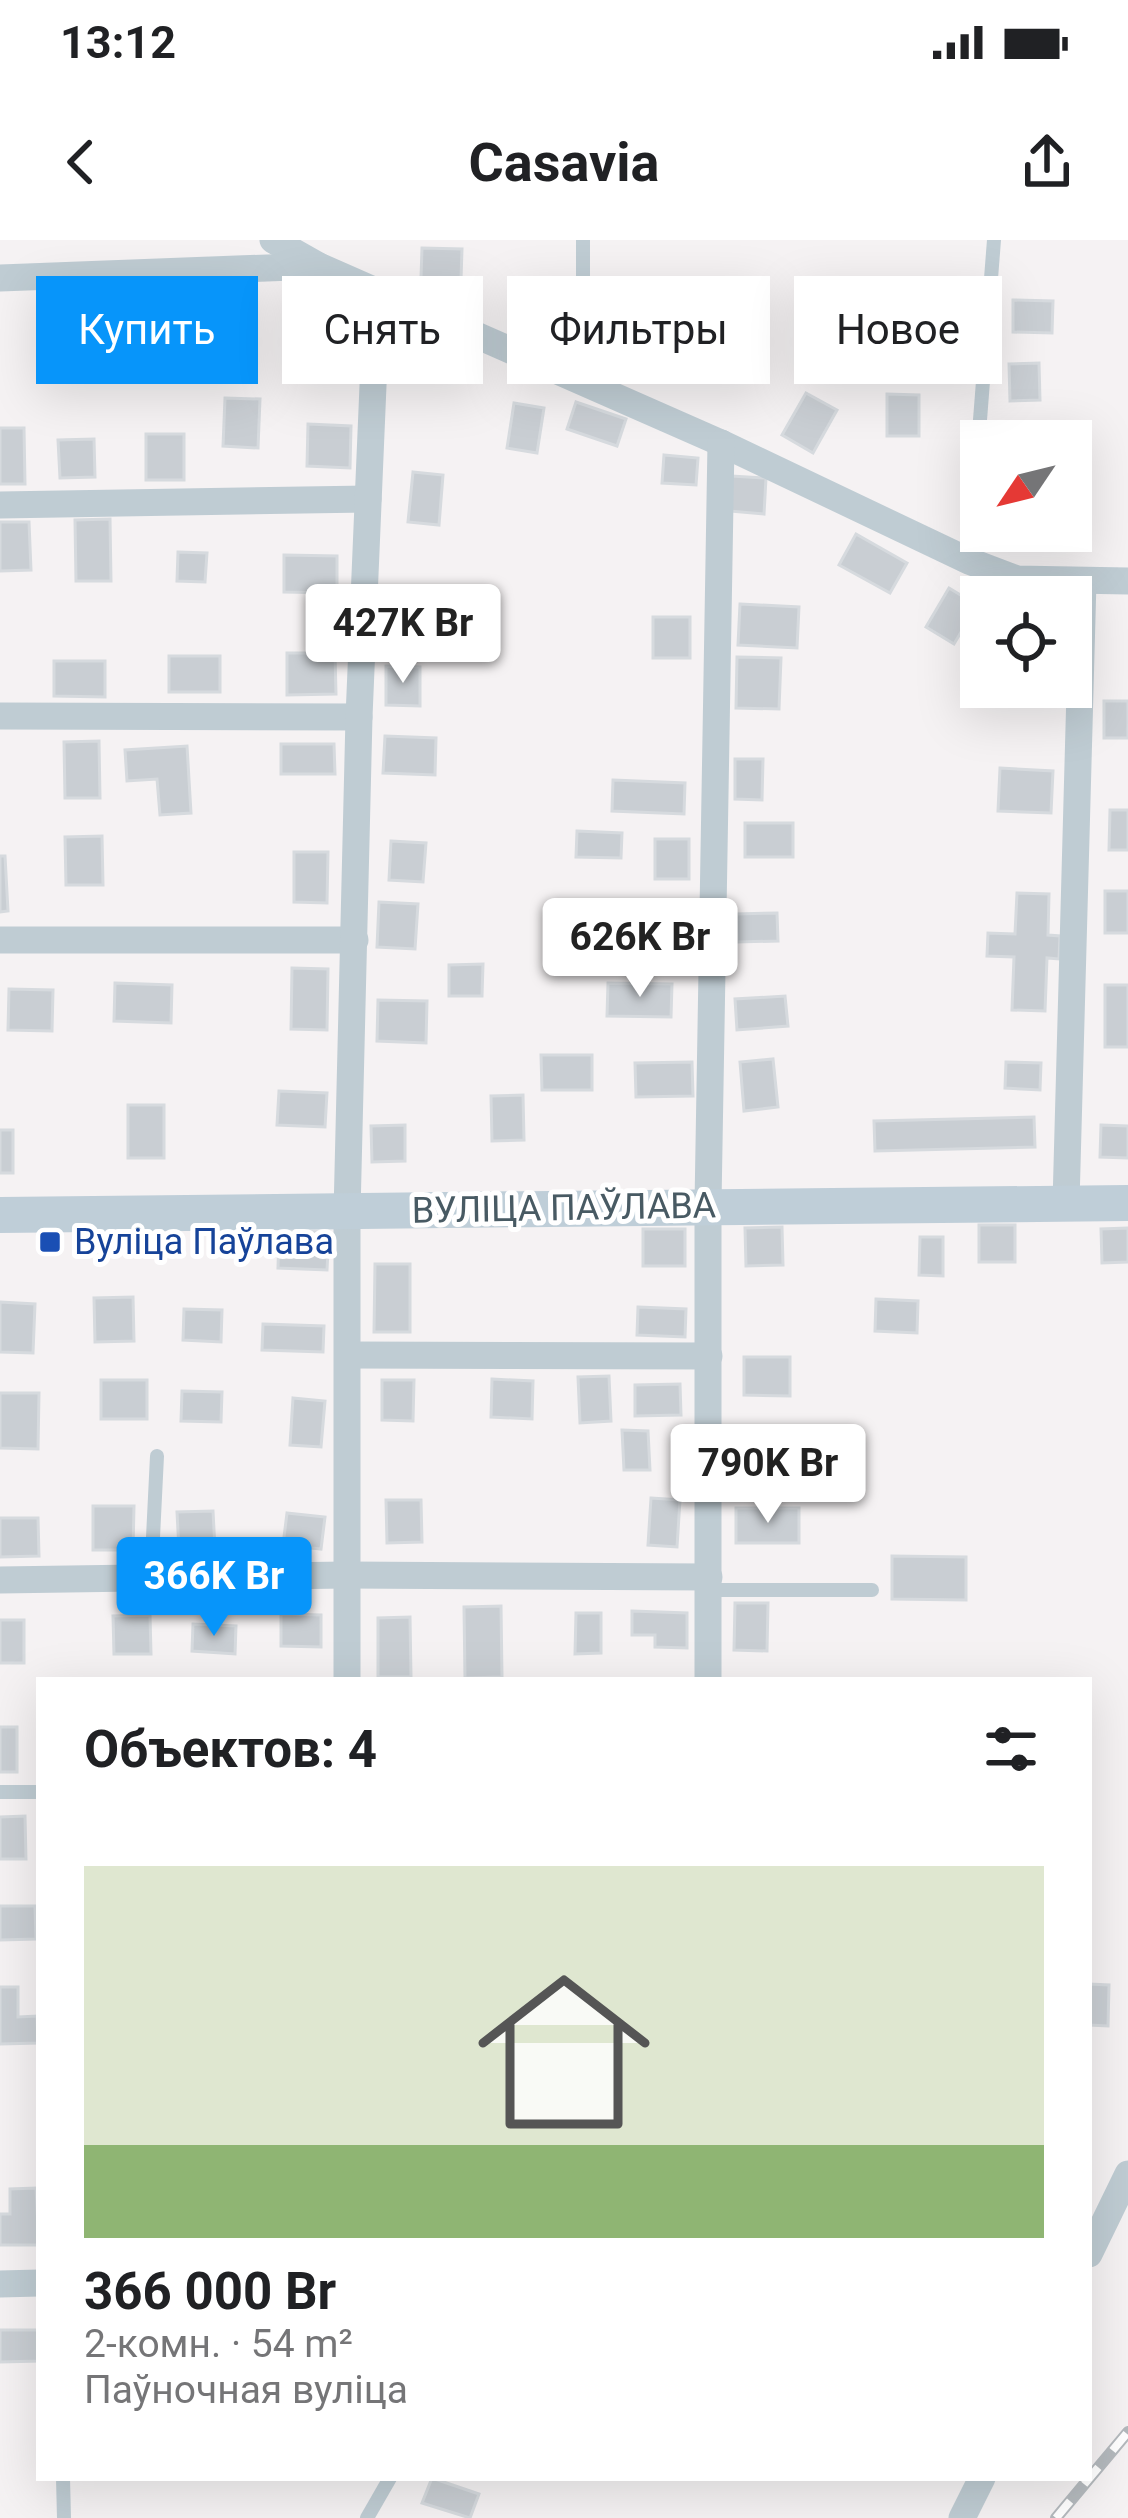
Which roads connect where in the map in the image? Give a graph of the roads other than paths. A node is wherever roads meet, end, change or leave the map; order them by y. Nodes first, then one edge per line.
1 (273, 240) edge
2 (583, 240) edge
3 (994, 240) edge
4 (319, 266) junction
5 (342, 276) edge
6 (583, 276) edge
7 (0, 278) edge
8 (483, 338) edge
9 (372, 384) edge
10 (721, 443) junction
11 (368, 499) junction
12 (0, 505) edge
13 (969, 561) junction
14 (1009, 576) edge
15 (1092, 581) edge
16 (1128, 581) edge
17 (1080, 708) edge
18 (0, 716) edge
19 (359, 717) junction
20 (0, 940) edge
21 (356, 940) junction
22 (1066, 1203) junction
23 (1128, 1203) edge
24 (708, 1204) junction
25 (347, 1213) junction
26 (0, 1215) edge
27 (350, 1355) junction
28 (709, 1357) junction
29 (157, 1456) dead end
30 (347, 1575) junction
31 (151, 1578) junction
32 (0, 1580) edge
33 (709, 1583) junction
34 (872, 1590) dead end
35 (347, 1677) edge
36 (708, 1677) edge
37 (0, 1792) edge
38 (36, 1792) edge
39 (1128, 2174) edge
40 (1092, 2248) edge
41 (36, 2283) edge
42 (0, 2284) edge
43 (63, 2481) edge
44 (388, 2481) edge
45 (980, 2481) edge
46 (64, 2518) edge
47 (367, 2518) edge
48 (962, 2518) edge

1 - 4 street
2 - 6 lane
3 - 13 lane
4 - 5 street
4 - 7 street
8 - 10 street
9 - 11 street
10 - 13 street
10 - 24 street
11 - 12 street
11 - 19 street
13 - 14 street
15 - 16 street
17 - 22 street
18 - 19 street
19 - 21 street
20 - 21 street
21 - 25 street
22 - 23 street, ВУЛІЦА ПАЎЛАВА
22 - 24 street, ВУЛІЦА ПАЎЛАВА
24 - 25 street, ВУЛІЦА ПАЎЛАВА
24 - 28 street
25 - 26 street, ВУЛІЦА ПАЎЛАВА
25 - 27 street
27 - 28 street
27 - 30 street
28 - 33 street
29 - 31 lane
30 - 31 street
30 - 33 street
30 - 35 street
31 - 32 street
33 - 34 lane
33 - 36 street
37 - 38 lane
39 - 40 street
41 - 42 street
43 - 46 lane
44 - 47 lane
45 - 48 street

